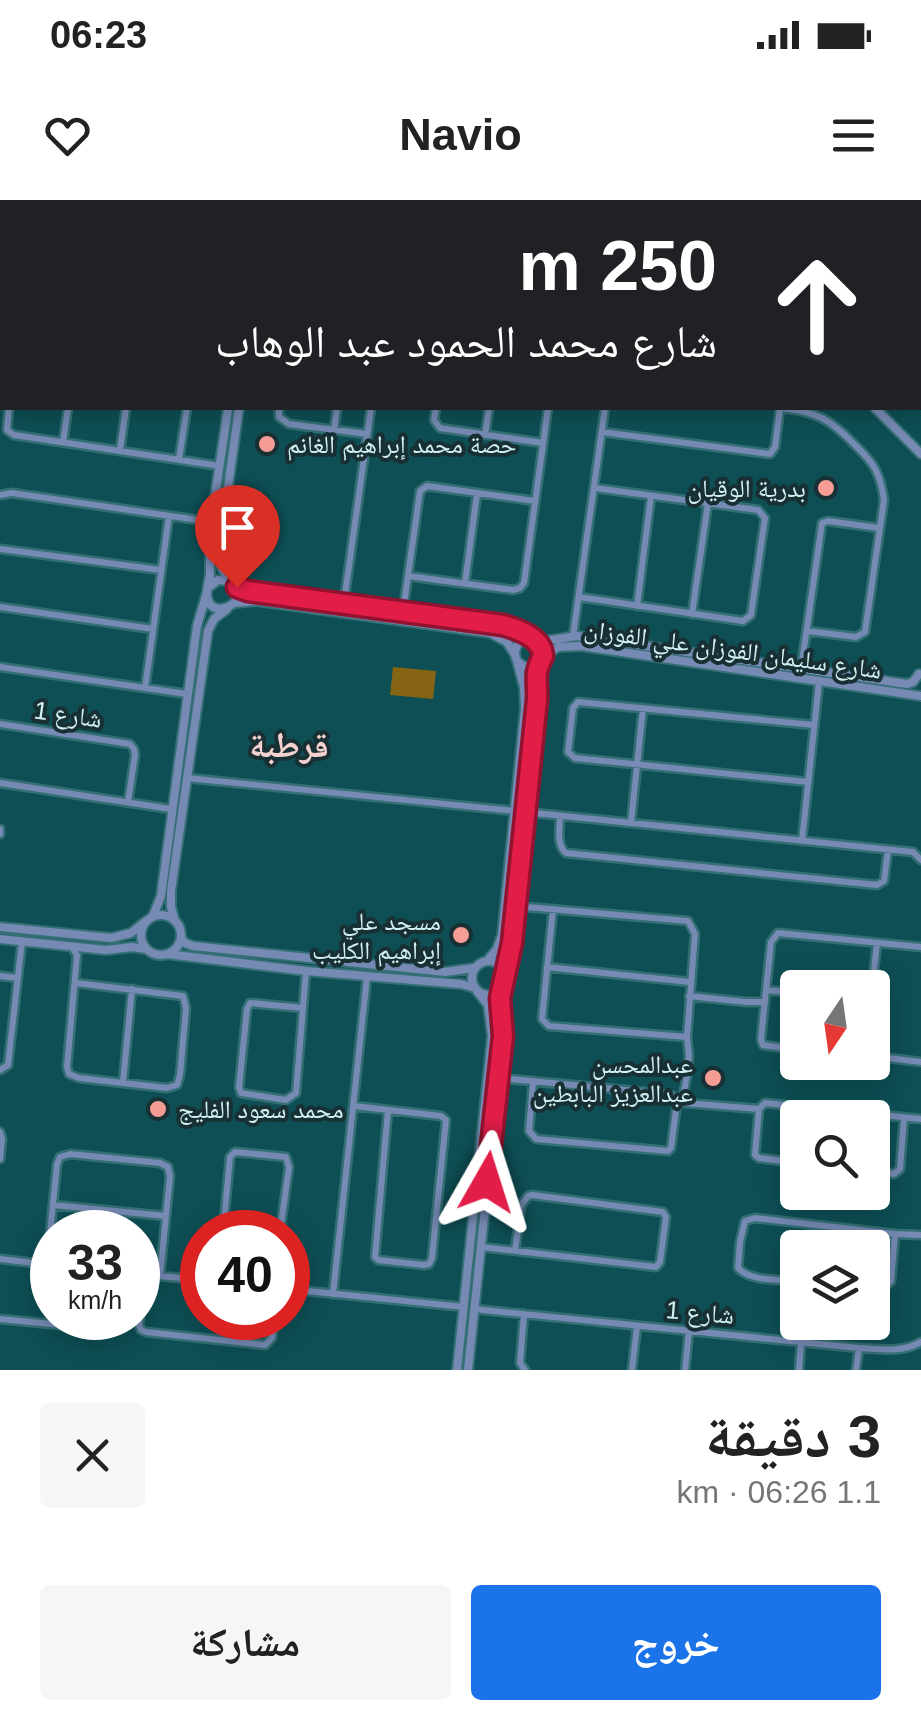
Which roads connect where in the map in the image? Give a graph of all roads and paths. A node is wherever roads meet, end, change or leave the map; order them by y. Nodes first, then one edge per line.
1 (9, 410) edge
2 (68, 410) edge
3 (126, 410) edge
4 (186, 410) edge
5 (229, 410) edge
6 (239, 410) edge
7 (279, 410) edge
8 (337, 410) edge
9 (371, 410) edge
10 (436, 410) edge
11 (489, 410) edge
12 (548, 410) edge
13 (606, 410) edge
14 (782, 410) edge
15 (806, 410) edge
16 (877, 410) edge
17 (334, 430) junction
18 (602, 432) junction
19 (367, 434) junction
20 (485, 434) junction
21 (62, 442) junction
22 (544, 443) junction
23 (120, 450) junction
24 (921, 454) edge
25 (179, 459) junction
26 (220, 466) junction
27 (595, 488) junction
28 (478, 494) junction
29 (0, 495) edge
30 (652, 496) junction
31 (535, 501) junction
32 (708, 504) junction
33 (168, 516) junction
34 (212, 522) junction
35 (880, 528) junction
36 (0, 549) edge
37 (161, 570) junction
38 (408, 576) junction
39 (232, 583) junction
40 (465, 583) junction
41 (208, 590) junction
42 (579, 597) junction
43 (283, 600) junction
44 (344, 602) junction
45 (231, 606) junction
46 (637, 606) junction
47 (0, 607) edge
48 (403, 611) junction
49 (692, 614) junction
50 (153, 629) junction
51 (807, 631) junction
52 (574, 636) junction
53 (534, 640) junction
54 (515, 657) junction
55 (540, 661) junction
56 (750, 661) junction
57 (921, 662) edge
58 (766, 663) junction
59 (0, 668) edge
60 (801, 669) junction
61 (751, 672) junction
62 (764, 674) junction
63 (919, 674) edge
64 (819, 682) junction
65 (145, 688) junction
66 (897, 689) junction
67 (187, 694) junction
68 (921, 696) edge
69 (643, 708) junction
70 (0, 724) edge
71 (814, 725) junction
72 (637, 764) junction
73 (187, 778) junction
74 (808, 782) junction
75 (0, 783) edge
76 (128, 802) junction
77 (172, 809) junction
78 (520, 811) junction
79 (560, 816) junction
80 (631, 823) junction
81 (802, 841) junction
82 (888, 850) junction
83 (921, 860) edge
84 (515, 906) junction
85 (552, 909) junction
86 (149, 919) junction
87 (175, 921) junction
88 (0, 928) edge
89 (0, 938) edge
90 (181, 938) junction
91 (22, 941) junction
92 (877, 943) junction
93 (70, 945) junction
94 (86, 947) junction
95 (921, 947) edge
96 (146, 948) junction
97 (254, 953) junction
98 (167, 954) junction
99 (77, 955) junction
100 (487, 960) junction
101 (253, 965) junction
102 (547, 967) junction
103 (474, 968) junction
104 (874, 970) edge
105 (306, 971) junction
106 (0, 976) edge
107 (506, 976) junction
108 (367, 977) junction
109 (18, 978) junction
110 (690, 982) junction
111 (76, 983) junction
112 (132, 989) junction
113 (476, 989) junction
114 (501, 990) junction
115 (766, 990) junction
116 (780, 991) edge
117 (689, 996) junction
118 (765, 1002) junction
119 (303, 1008) junction
120 (687, 1037) junction
121 (780, 1048) edge
122 (890, 1058) edge
123 (921, 1062) edge
124 (0, 1070) edge
125 (499, 1078) junction
126 (122, 1082) junction
127 (532, 1082) junction
128 (680, 1101) junction
129 (491, 1102) junction
130 (354, 1106) junction
131 (759, 1109) junction
132 (388, 1110) junction
133 (489, 1116) junction
134 (904, 1118) junction
135 (921, 1119) edge
136 (0, 1132) edge
137 (0, 1160) edge
138 (780, 1160) edge
139 (890, 1173) edge
140 (53, 1205) junction
141 (53, 1210) edge
142 (225, 1210) edge
143 (283, 1210) edge
144 (166, 1216) junction
145 (860, 1230) edge
146 (890, 1233) edge
147 (895, 1234) junction
148 (921, 1234) edge
149 (481, 1247) junction
150 (515, 1251) junction
151 (0, 1259) edge
152 (30, 1262) edge
153 (160, 1276) joint
154 (180, 1278) edge
155 (780, 1279) edge
156 (890, 1282) edge
157 (310, 1291) edge
158 (334, 1294) junction
159 (464, 1307) junction
160 (474, 1308) junction
161 (524, 1314) junction
162 (0, 1319) edge
163 (30, 1322) edge
164 (637, 1326) junction
165 (689, 1331) junction
166 (225, 1340) edge
167 (270, 1340) edge
168 (921, 1342) edge
169 (801, 1343) junction
170 (859, 1348) junction
171 (459, 1352) junction
172 (469, 1355) junction
173 (456, 1370) edge
174 (468, 1370) edge
175 (525, 1370) edge
176 (632, 1370) edge
177 (685, 1370) edge
178 (799, 1370) edge
179 (856, 1370) edge

1 - 21 street
2 - 21 street
3 - 23 street
4 - 25 street
5 - 26 street
6 - 39 street
7 - 17 street
8 - 17 street
9 - 19 street
10 - 20 street
11 - 20 street
12 - 22 street
13 - 18 street
14 - 18 street
15 - 35 street
16 - 24 street
17 - 19 street
18 - 27 street
19 - 44 street
20 - 22 street
21 - 23 street
22 - 31 street
23 - 25 street
25 - 26 street
26 - 34 street
27 - 30 street
27 - 42 street
28 - 31 street
28 - 38 street
28 - 40 street
29 - 33 street
30 - 32 street
30 - 46 street
31 - 40 street
32 - 49 street
32 - 49 street
33 - 34 street
33 - 37 street
34 - 41 street
35 - 51 street
35 - 51 street
36 - 37 street
37 - 50 street
38 - 40 street
38 - 48 street
39 - 41 street
39 - 43 street, شارع سليمان الفوزان علي الفوزان
39 - 45 street
41 - 45 street
41 - 67 street
42 - 46 street
42 - 52 street
43 - 44 street, شارع سليمان الفوزان علي الفوزان
43 - 45 street, شارع سليمان الفوزان علي الفوزان
43 - 54 street, شارع سليمان الفوزان علي الفوزان
44 - 48 street, شارع سليمان الفوزان علي الفوزان
45 - 73 street
46 - 49 street
47 - 50 street
48 - 53 street, شارع سليمان الفوزان علي الفوزان
50 - 65 street
51 - 60 street
52 - 53 street, شارع سليمان الفوزان علي الفوزان
52 - 56 street, شارع سليمان الفوزان علي الفوزان
53 - 54 street
53 - 55 street
54 - 55 street
54 - 78 street
55 - 61 street, شارع سليمان الفوزان علي الفوزان
55 - 78 street
56 - 58 street, شارع سليمان الفوزان علي الفوزان
56 - 61 street
57 - 63 street
58 - 60 street, شارع سليمان الفوزان علي الفوزان
58 - 62 street
59 - 65 street
60 - 66 street, شارع سليمان الفوزان علي الفوزان
61 - 62 street, شارع سليمان الفوزان علي الفوزان
62 - 64 street, شارع سليمان الفوزان علي الفوزان
63 - 66 street
64 - 66 street, شارع سليمان الفوزان علي الفوزان
64 - 71 street
65 - 67 street
66 - 68 street, شارع سليمان الفوزان علي الفوزان
67 - 77 street
69 - 71 street
69 - 72 street
69 - 72 street
70 - 76 street, شارع 1
71 - 74 street
72 - 74 street
72 - 80 street
73 - 78 street
73 - 87 street
74 - 81 street
75 - 76 street
76 - 77 street
77 - 86 street
78 - 79 street
78 - 84 street
78 - 100 street
79 - 80 street
79 - 82 street
80 - 81 street
81 - 82 street
82 - 83 street
84 - 85 street
84 - 107 street
85 - 102 street
85 - 110 street
86 - 87 street
86 - 88 street
86 - 96 street
87 - 90 street
89 - 91 street
90 - 97 street
90 - 98 street
91 - 93 street
91 - 109 street
92 - 95 street
92 - 104 street
92 - 115 street
93 - 94 street
93 - 99 street
94 - 96 street
94 - 99 street
96 - 98 street
97 - 101 street
97 - 103 street
98 - 101 street
99 - 111 street
100 - 103 street
100 - 107 street
101 - 105 street
102 - 110 street
102 - 120 street
103 - 113 street
105 - 108 street
105 - 119 street
106 - 109 street
107 - 114 street
108 - 113 street
108 - 130 street
109 - 124 street
110 - 117 street
111 - 112 street
111 - 126 street
112 - 126 street
112 - 126 street
113 - 114 street
113 - 129 street
114 - 125 street
115 - 116 street
115 - 118 street
117 - 118 street
117 - 120 street
118 - 121 street
119 - 119 street
120 - 128 street
122 - 123 street
125 - 127 street
125 - 129 street
127 - 128 street
127 - 128 street
128 - 131 street
129 - 133 street
130 - 132 street
130 - 158 street
131 - 134 street
131 - 138 street
132 - 132 street
133 - 149 street
133 - 159 street
134 - 135 street
134 - 139 street
136 - 137 street
140 - 141 street
140 - 144 street
140 - 144 street
142 - 143 street
144 - 153 street
145 - 155 street
146 - 147 street
147 - 148 street
147 - 156 street
149 - 150 street
149 - 160 street
150 - 150 street
151 - 152 street
153 - 154 street
157 - 158 street
158 - 159 street
159 - 171 street
160 - 161 street, شارع 1
160 - 172 street
161 - 164 street, شارع 1
161 - 175 street
162 - 163 street
164 - 165 street, شارع 1
164 - 176 street
165 - 169 street, شارع 1
165 - 177 street
166 - 167 street
168 - 170 street, شارع 1
169 - 170 street, شارع 1
169 - 178 street
170 - 179 street
171 - 172 street
171 - 173 street
172 - 174 street

